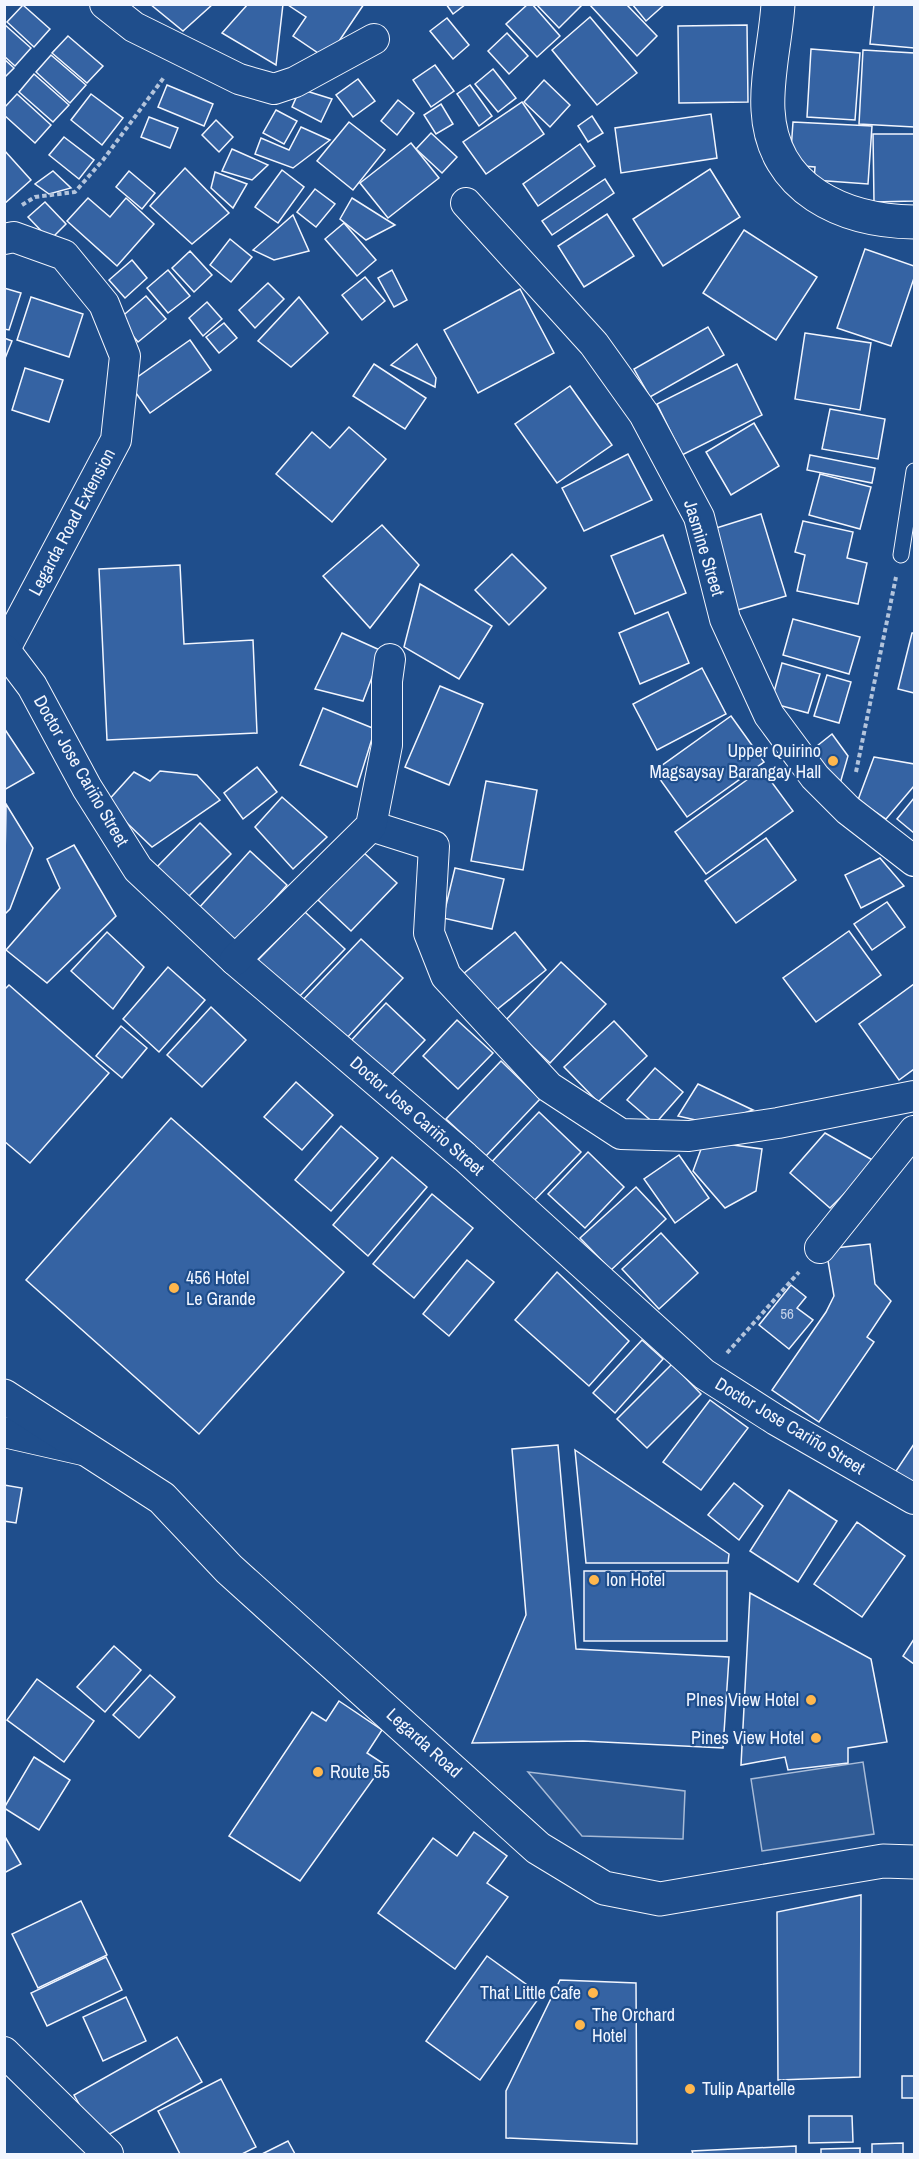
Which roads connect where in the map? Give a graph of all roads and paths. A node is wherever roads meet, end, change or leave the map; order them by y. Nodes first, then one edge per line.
1 (105, 4) edge
2 (778, 4) edge
3 (374, 39) dead end
4 (183, 51) junction
5 (466, 203) dead end
6 (13, 210) dead end
7 (915, 222) edge
8 (4, 239) edge
9 (915, 471) edge
10 (901, 555) joint
11 (5, 649) edge
12 (390, 659) dead end
13 (848, 810) junction
14 (371, 826) junction
15 (915, 861) edge
16 (235, 960) junction
17 (915, 1096) edge
18 (915, 1131) edge
19 (820, 1248) dead end
20 (792, 1281) dead end
21 (704, 1374) junction
22 (4, 1396) edge
23 (4, 1432) edge
24 (94, 1453) junction
25 (915, 1499) edge
26 (915, 1844) edge
27 (899, 1862) edge
28 (4, 2052) edge
29 (108, 2154) edge

1 - 4 street
2 - 7 main road
3 - 4 street
4 - 6 path
5 - 13 street, Jasmine Street
8 - 11 street, Legarda Road Extension
9 - 10 lane
10 - 13 path
11 - 16 street, Doctor Jose Cariño Street
12 - 14 street
13 - 15 street, Jasmine Street
14 - 16 street
14 - 17 street
16 - 21 street, Doctor Jose Cariño Street
18 - 19 street
20 - 21 path
21 - 25 street, Doctor Jose Cariño Street
22 - 24 main road, Legarda Road
23 - 24 street
24 - 27 main road, Legarda Road
26 - 27 street
28 - 29 street

